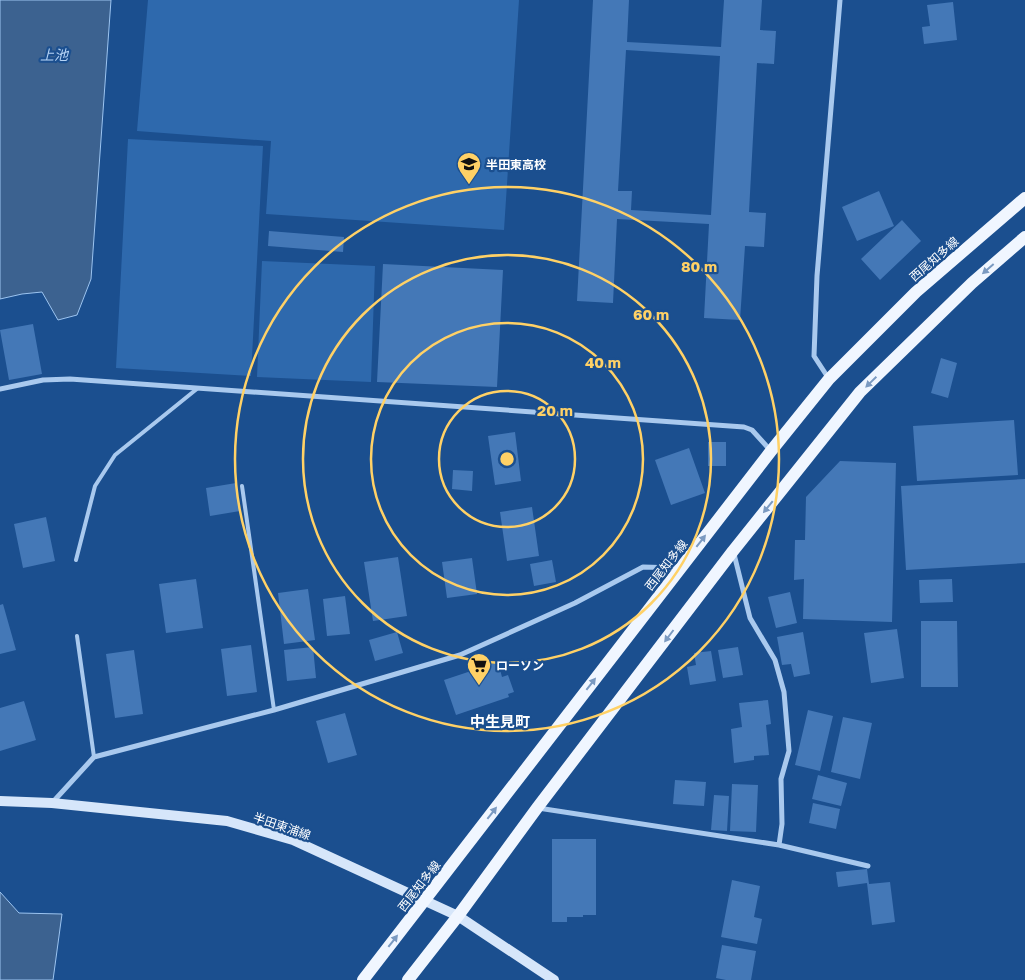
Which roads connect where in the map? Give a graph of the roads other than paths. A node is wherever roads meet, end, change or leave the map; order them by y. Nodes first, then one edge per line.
1 (840, 0) edge
2 (1025, 198) edge
3 (1025, 237) edge
4 (829, 379) junction
5 (198, 388) junction
6 (0, 389) edge
7 (771, 451) junction
8 (242, 486) dead end
9 (733, 551) junction
10 (76, 560) dead end
11 (680, 568) junction
12 (76, 636) dead end
13 (274, 710) junction
14 (94, 757) junction
15 (0, 801) edge
16 (52, 803) junction
17 (537, 808) junction
18 (779, 845) junction
19 (868, 866) dead end
20 (424, 901) junction
21 (458, 916) junction
22 (363, 980) edge
23 (408, 980) edge
24 (554, 980) edge

1 - 4 street
2 - 4 main road, 西尾知多線
3 -> 9 main road
4 - 7 main road, 西尾知多線
5 - 6 street
5 - 7 street
5 - 10 lane
11 -> 7 main road, 西尾知多線
8 - 13 lane
9 -> 17 main road
9 - 18 street
11 - 13 street
20 -> 11 main road, 西尾知多線
12 - 14 lane
13 - 14 street
14 - 16 street
15 - 16 main road, 半田東浦線
16 - 20 main road, 半田東浦線
17 - 18 street
17 - 21 main road
18 - 19 street
20 - 21 main road, 半田東浦線
22 -> 20 main road, 西尾知多線
21 - 23 main road
21 - 24 main road, 半田東浦線

